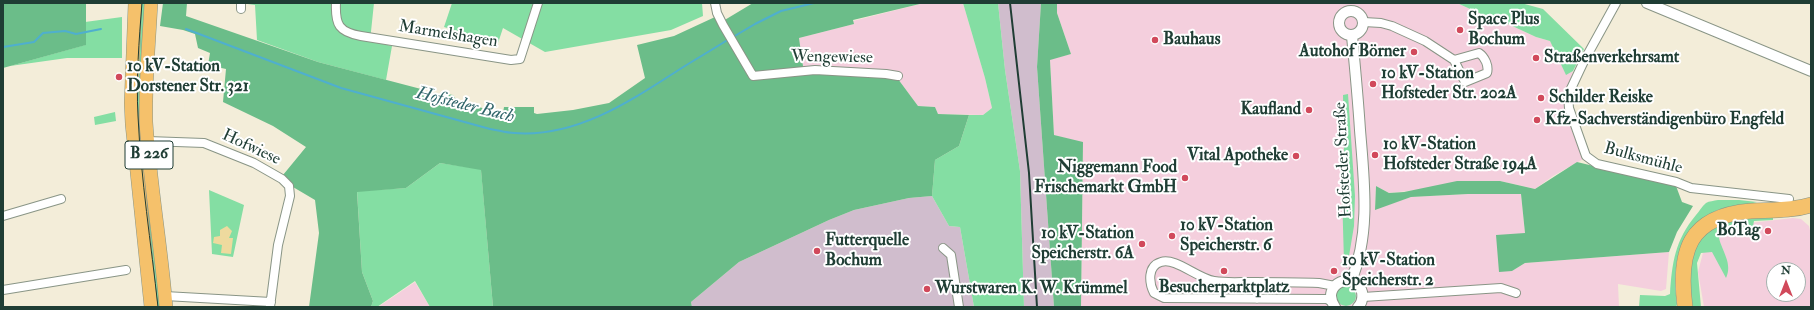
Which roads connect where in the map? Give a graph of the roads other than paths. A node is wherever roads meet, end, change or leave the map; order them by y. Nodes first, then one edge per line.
1 (135, 3) edge
2 (151, 3) edge
3 (336, 3) edge
4 (538, 3) edge
5 (715, 3) edge
6 (1616, 3) edge
7 (1647, 3) edge
8 (1349, 7) edge
9 (1364, 22) junction
10 (1352, 36) junction
11 (1454, 60) dead end
12 (1811, 71) edge
13 (898, 76) dead end
14 (148, 141) junction
15 (61, 199) dead end
16 (1790, 205) junction
17 (1811, 205) edge
18 (3, 216) edge
19 (1811, 217) edge
20 (943, 248) dead end
21 (126, 270) dead end
22 (1351, 281) junction
23 (1257, 282) junction
24 (1335, 286) junction
25 (4, 287) edge
26 (1516, 292) dead end
27 (1362, 297) junction
28 (1257, 299) junction
29 (166, 301) edge
30 (270, 305) edge
31 (1334, 305) edge
32 (151, 307) edge
33 (959, 307) edge
34 (1358, 307) edge
35 (1686, 307) edge

1 - 32 main road, B 226
2 - 14 main road, B 226
3 - 4 street, Marmelshagen
5 - 13 street, Wengewiese
6 - 16 street, Bulksmühle
7 - 12 street
8 - 9 street
8 - 10 street
9 - 10 street
9 - 11 street
10 - 22 street, Hofsteder Straße
14 - 29 main road, B 226
14 - 30 street, Hofwiese
15 - 18 street
16 - 17 highway
16 - 19 highway
16 - 35 highway
20 - 33 street
21 - 25 street
22 - 24 street
22 - 27 street
23 - 24 street
23 - 28 street
23 - 28 street
24 - 31 street
26 - 27 street
27 - 34 street
28 - 31 street
29 - 30 street

